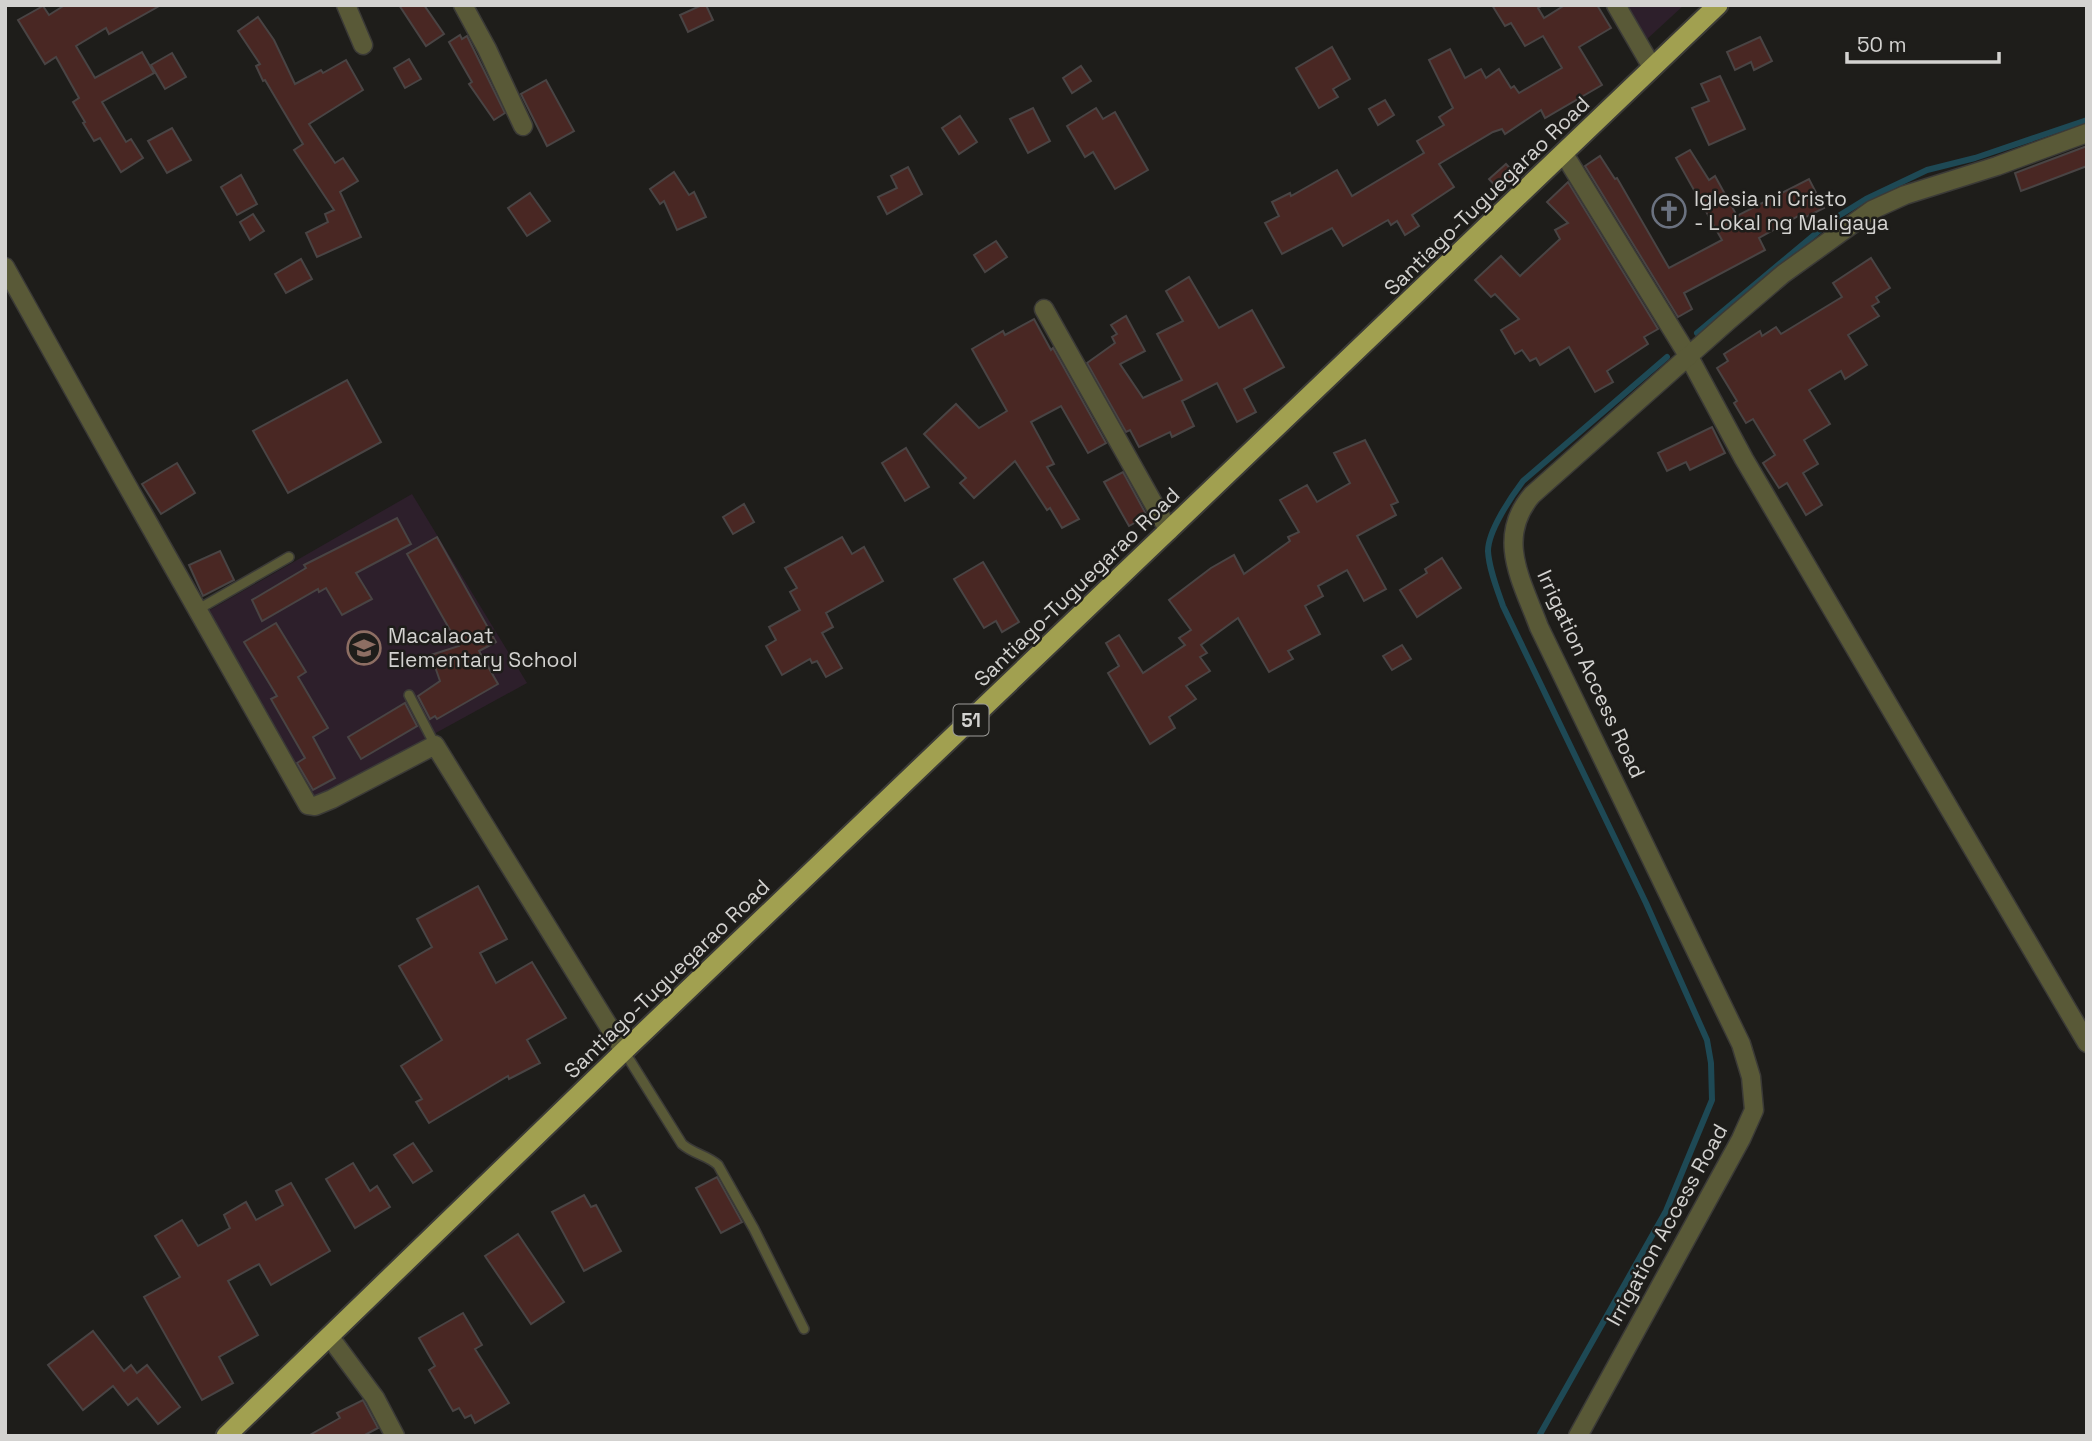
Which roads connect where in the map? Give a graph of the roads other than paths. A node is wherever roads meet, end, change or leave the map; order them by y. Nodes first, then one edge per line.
1 (346, 5) edge
2 (463, 5) edge
3 (1616, 5) edge
4 (1718, 5) edge
5 (363, 45) dead end
6 (1652, 67) junction
7 (523, 126) dead end
8 (2087, 133) edge
9 (1564, 154) junction
10 (5, 267) edge
11 (1044, 309) dead end
12 (1689, 357) junction
13 (1169, 531) junction
14 (289, 557) dead end
15 (197, 610) junction
16 (409, 695) dead end
17 (435, 745) junction
18 (2087, 1043) edge
19 (624, 1051) junction
20 (804, 1329) dead end
21 (330, 1336) junction
22 (226, 1436) edge
23 (395, 1436) edge
24 (1578, 1436) edge

1 - 5 street
2 - 7 street
3 - 6 street
4 - 6 highway, Santiago-Tuguegarao Road / 51
6 - 9 highway, Santiago-Tuguegarao Road / 51
8 - 12 street, Irrigation Access Road
9 - 12 street
9 - 13 highway, Santiago-Tuguegarao Road / 51
10 - 15 street
11 - 13 street
12 - 18 street
12 - 24 street, Irrigation Access Road
13 - 19 highway, Santiago-Tuguegarao Road / 51
14 - 15 lane
15 - 17 street
16 - 17 lane
17 - 19 street
19 - 20 lane
19 - 21 highway, Santiago-Tuguegarao Road / 51
21 - 22 highway, Santiago-Tuguegarao Road / 51
21 - 23 street

